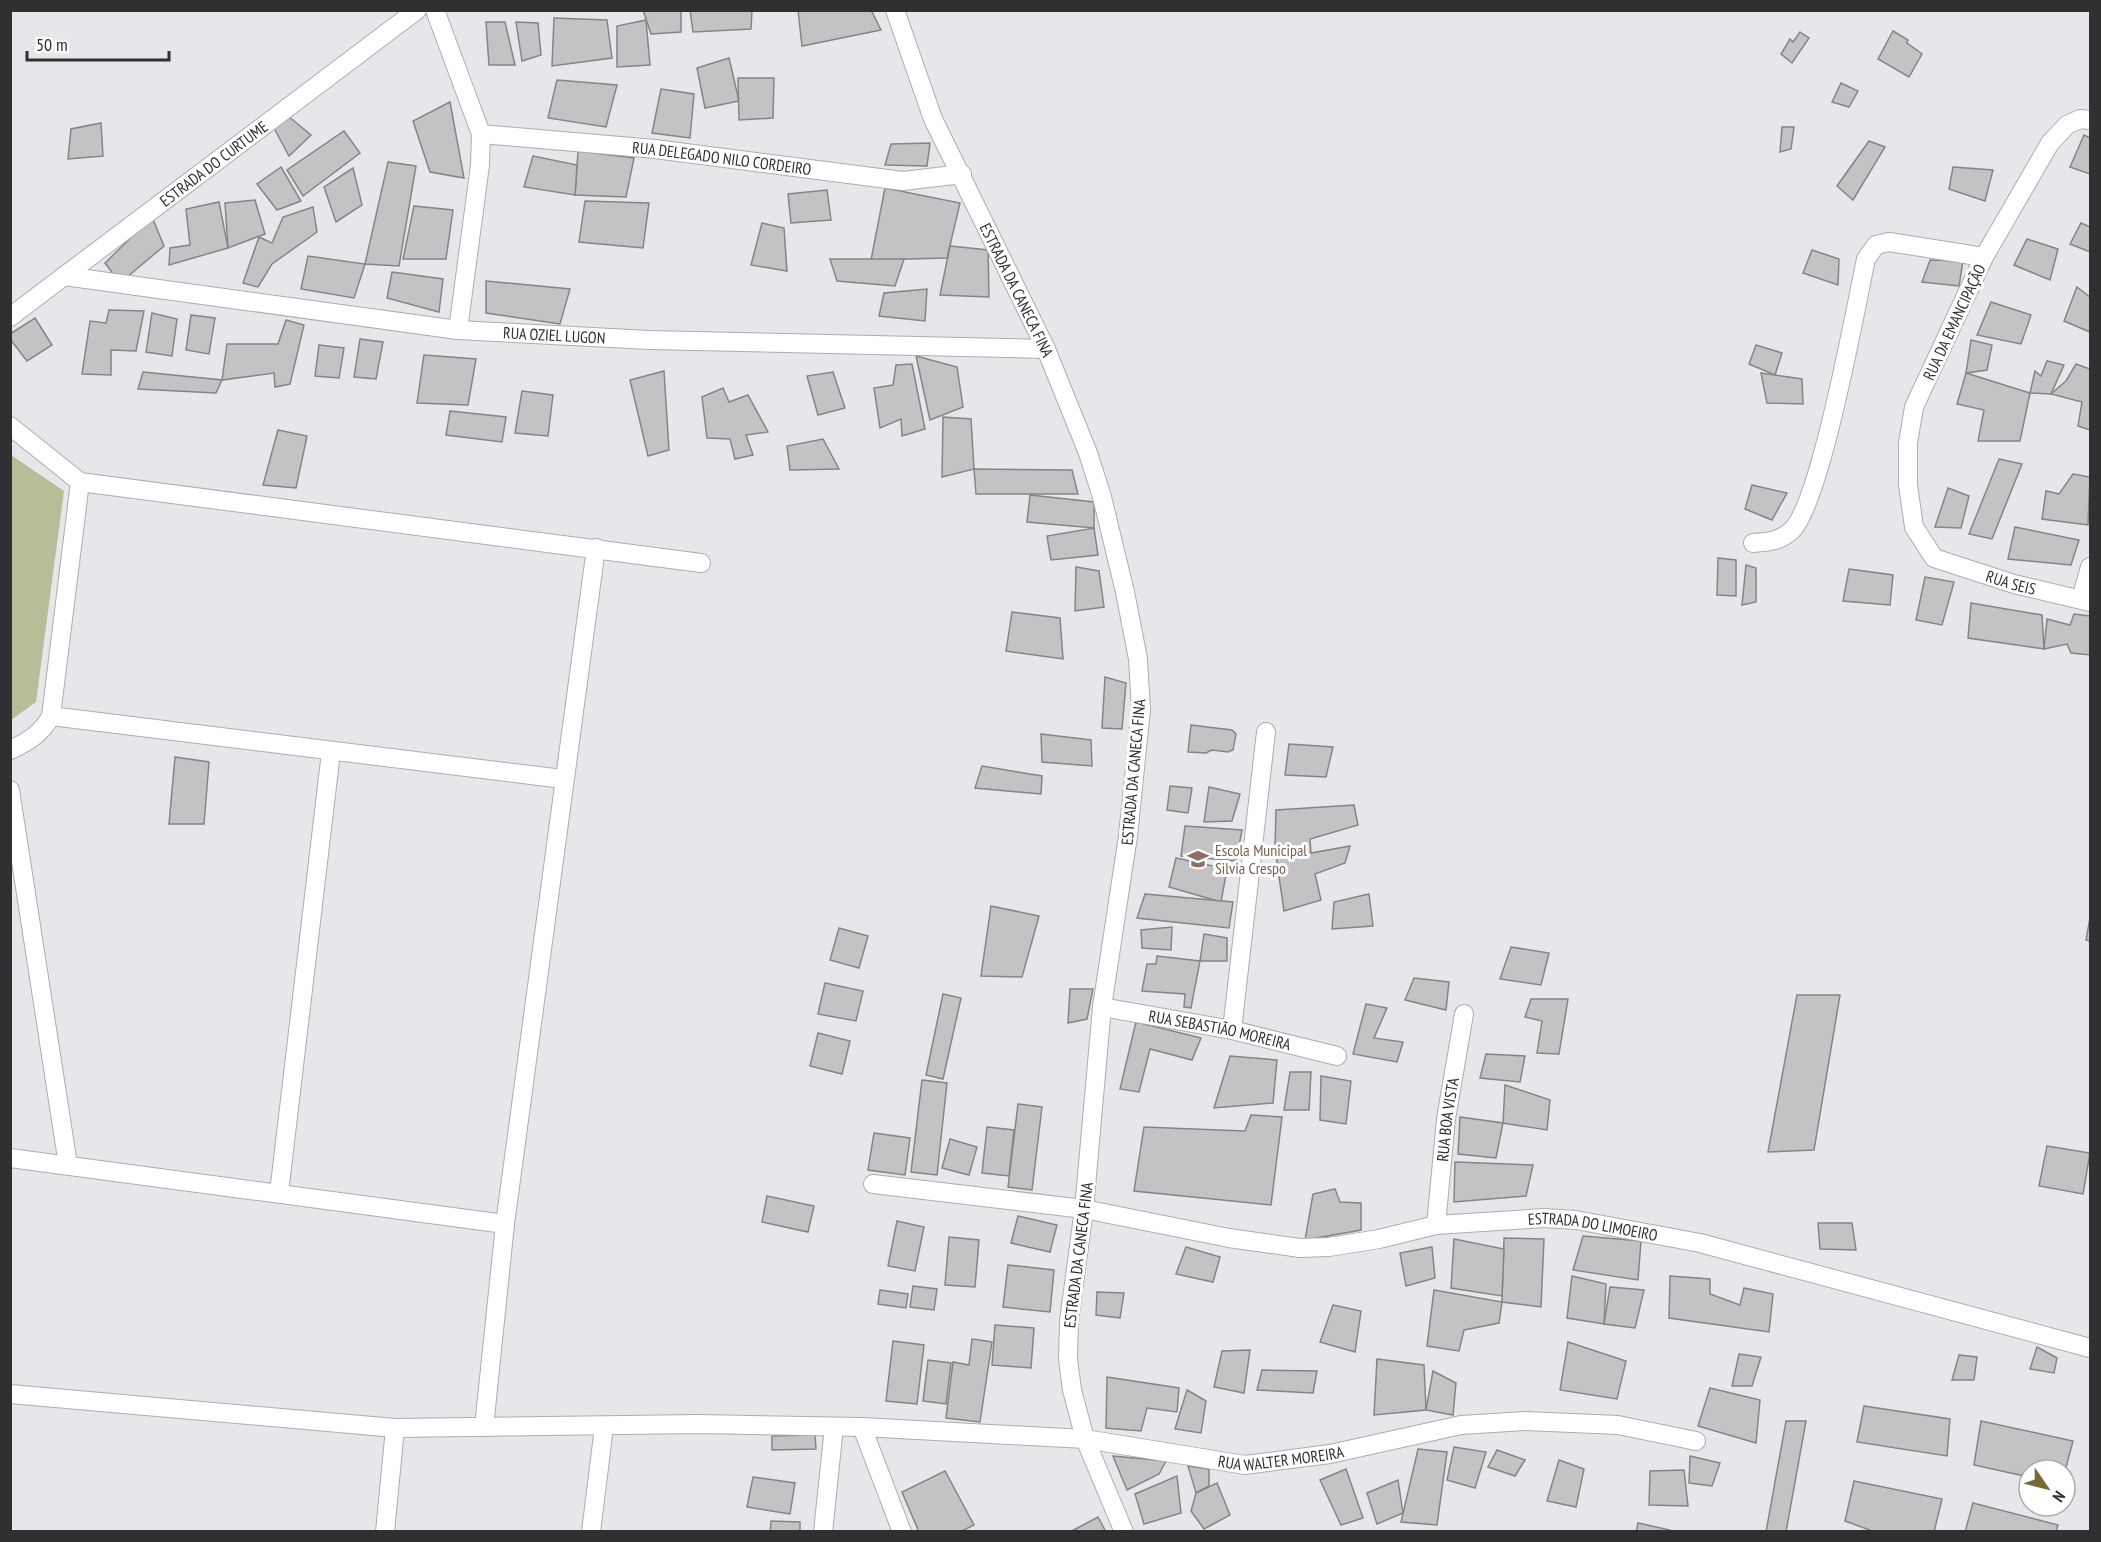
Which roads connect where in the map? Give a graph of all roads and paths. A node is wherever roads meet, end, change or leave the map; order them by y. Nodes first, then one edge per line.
1 (417, 10) edge
2 (435, 10) edge
3 (895, 10) edge
4 (2091, 120) edge
5 (481, 134) junction
6 (962, 174) junction
7 (1984, 257) junction
8 (64, 276) junction
9 (10, 317) edge
10 (458, 330) junction
11 (1046, 349) junction
12 (10, 426) edge
13 (80, 482) junction
14 (1753, 543) dead end
15 (596, 548) junction
16 (1934, 558) joint
17 (701, 563) dead end
18 (2091, 567) edge
19 (2086, 601) edge
20 (51, 716) junction
21 (1266, 732) dead end
22 (10, 750) edge
23 (331, 752) junction
24 (563, 779) junction
25 (10, 790) edge
26 (1102, 1007) junction
27 (1464, 1014) dead end
28 (1232, 1030) junction
29 (1337, 1056) dead end
30 (10, 1158) edge
31 (68, 1165) junction
32 (873, 1184) dead end
33 (279, 1193) junction
34 (1084, 1209) junction
35 (505, 1224) junction
36 (1436, 1225) junction
37 (2091, 1348) edge
38 (10, 1394) edge
39 (484, 1427) junction
40 (604, 1427) junction
41 (834, 1427) junction
42 (862, 1427) junction
43 (395, 1428) junction
44 (1085, 1439) junction
45 (1696, 1441) dead end
46 (385, 1532) edge
47 (591, 1532) edge
48 (823, 1532) edge
49 (902, 1532) edge
50 (1124, 1532) edge

1 - 8 street, ESTRADA DO CURTUME
2 - 5 street
3 - 6 street, ESTRADA DA CANECA FINA
4 - 7 street, RUA DA EMANCIPAÇÃO
5 - 6 street, RUA DELEGADO NILO CORDEIRO
5 - 10 street
6 - 11 street, ESTRADA DA CANECA FINA
7 - 14 street
7 - 16 street, RUA DA EMANCIPAÇÃO
8 - 9 street, ESTRADA DO CURTUME
8 - 10 street, RUA OZIEL LUGON
10 - 11 street, RUA OZIEL LUGON
11 - 26 street, ESTRADA DA CANECA FINA
12 - 13 street
13 - 15 street
13 - 20 street
15 - 17 street
15 - 24 street
16 - 19 street, RUA SEIS
18 - 19 street
20 - 22 street
20 - 23 street
21 - 28 street
23 - 24 street
23 - 33 street
24 - 35 street
25 - 31 street
26 - 28 street, RUA SEBASTIÃO MOREIRA
26 - 34 street, ESTRADA DA CANECA FINA
27 - 36 street, RUA BOA VISTA
28 - 29 street, RUA SEBASTIÃO MOREIRA
30 - 31 street
31 - 33 street
32 - 34 street, ESTRADA DO LIMOEIRO
33 - 35 street
34 - 36 street, ESTRADA DO LIMOEIRO
34 - 44 street, ESTRADA DA CANECA FINA
35 - 39 street
36 - 37 street, ESTRADA DO LIMOEIRO
38 - 43 street, RUA WALTER MOREIRA
39 - 40 street, RUA WALTER MOREIRA
39 - 43 street, RUA WALTER MOREIRA
40 - 41 street, RUA WALTER MOREIRA
40 - 47 street
41 - 42 street, RUA WALTER MOREIRA
41 - 48 street
42 - 44 street, RUA WALTER MOREIRA
42 - 49 street
43 - 46 street
44 - 45 street, RUA WALTER MOREIRA
44 - 50 street, ESTRADA DA CANECA FINA

